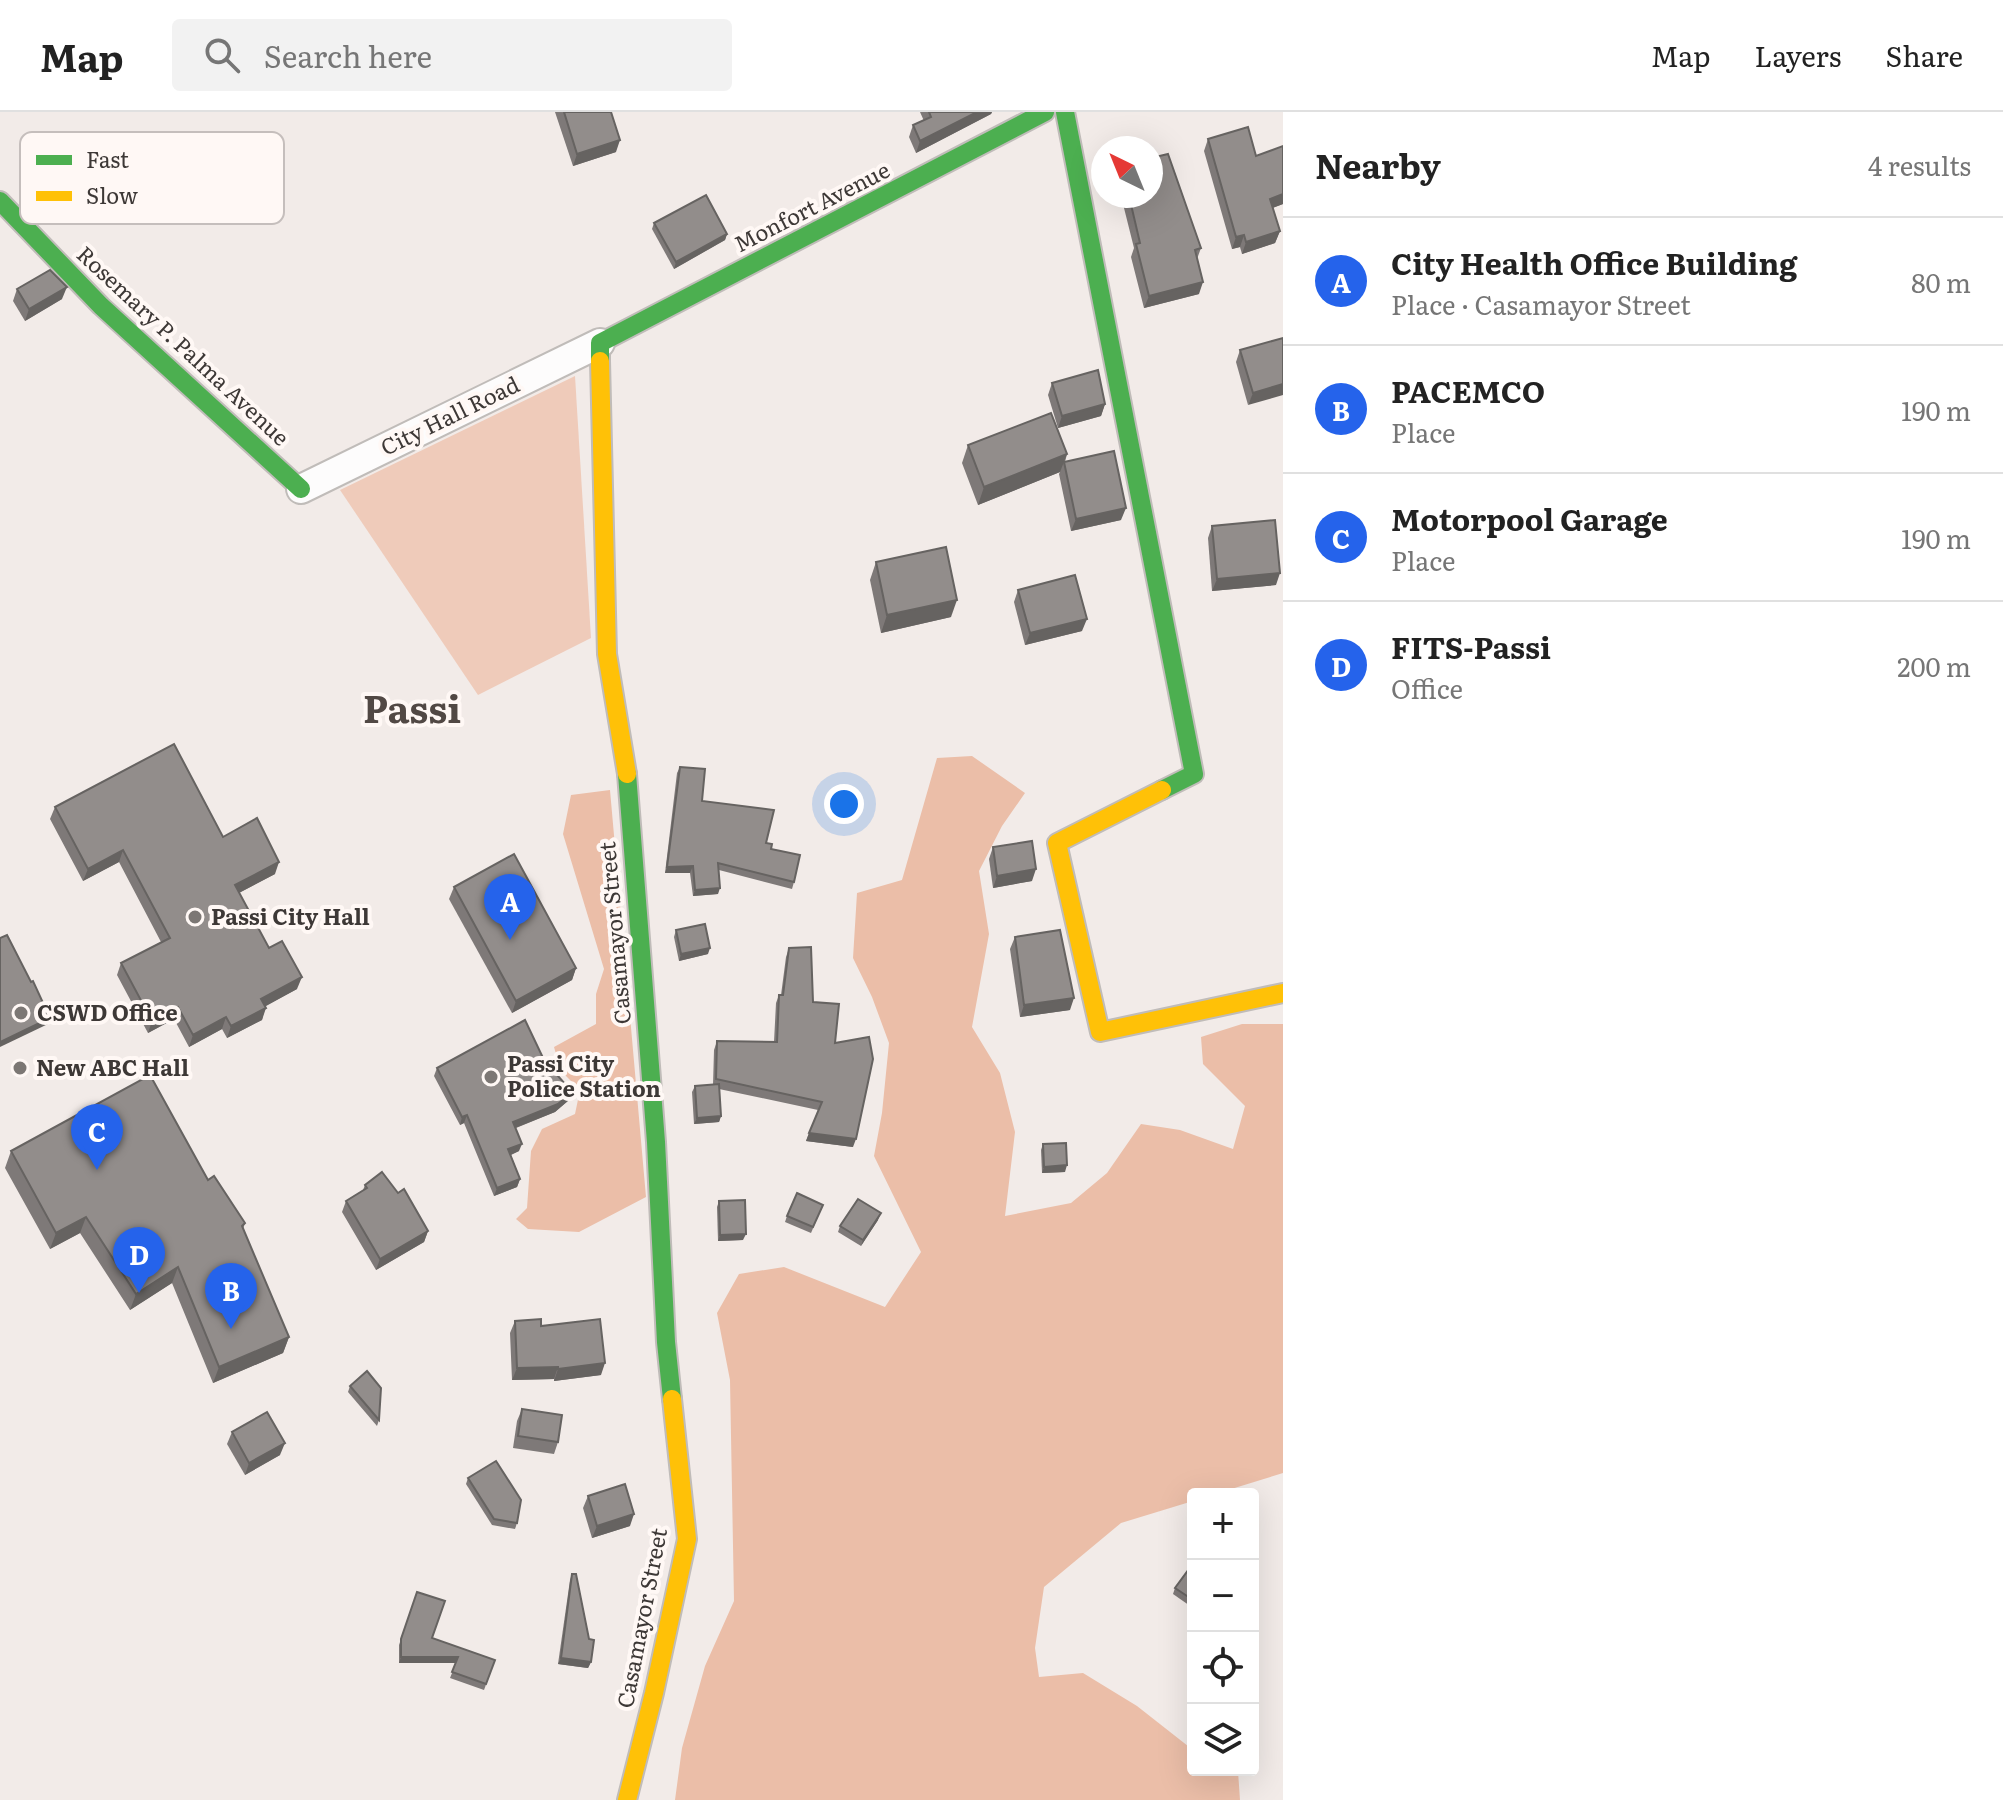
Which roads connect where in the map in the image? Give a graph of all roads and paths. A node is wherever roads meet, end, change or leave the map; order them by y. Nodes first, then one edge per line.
1 (1045, 112) edge
2 (1065, 112) edge
3 (1018, 119) edge
4 (0, 201) edge
5 (20, 222) edge
6 (22, 224) edge
7 (600, 343) junction
8 (301, 489) joint
9 (1283, 993) edge
10 (627, 1800) edge

1 - 3 street, Monfort Avenue
2 - 9 street
3 - 7 street, Monfort Avenue
4 - 5 street, Rosemary P. Palma Avenue
6 - 8 street, Rosemary P. Palma Avenue
7 - 8 street, City Hall Road
7 - 10 street, Casamayor Street

